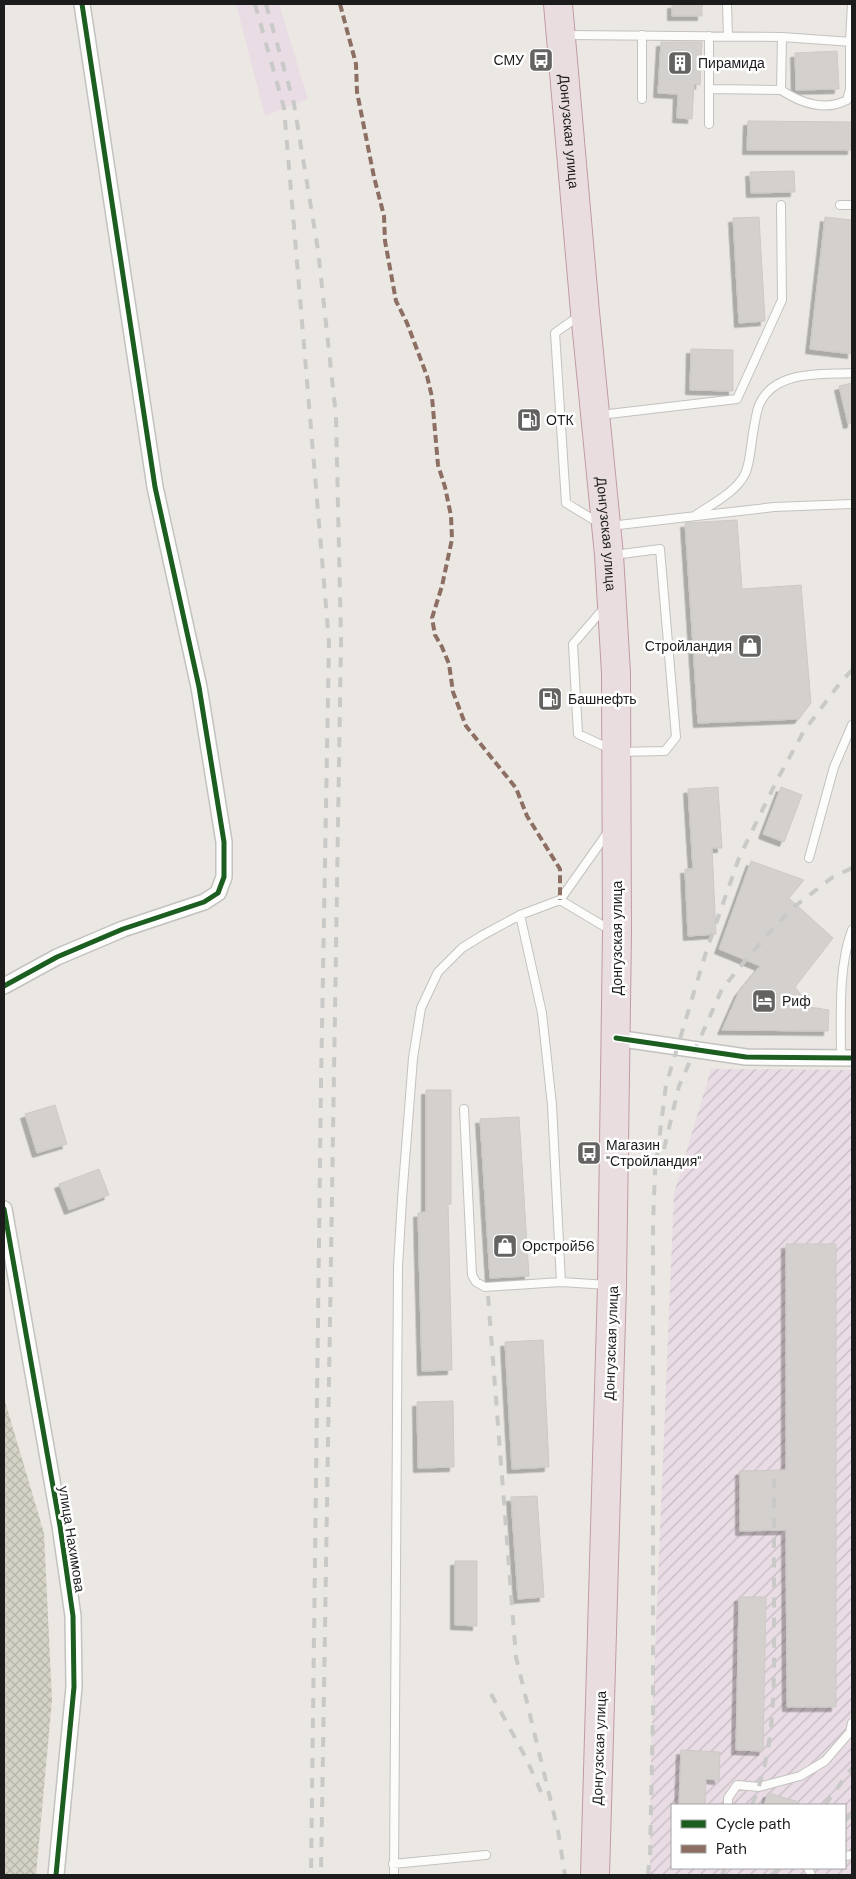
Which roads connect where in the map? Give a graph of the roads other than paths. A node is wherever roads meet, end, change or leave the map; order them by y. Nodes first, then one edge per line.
1 (82, 4) edge
2 (558, 4) edge
3 (728, 4) edge
4 (852, 4) edge
5 (562, 34) junction
6 (642, 35) junction
7 (709, 36) junction
8 (728, 36) junction
9 (782, 37) junction
10 (851, 41) edge
11 (709, 89) junction
12 (781, 90) junction
13 (642, 99) dead end
14 (708, 124) dead end
15 (840, 204) dead end
16 (852, 204) edge
17 (781, 205) dead end
18 (585, 312) junction
19 (852, 372) edge
20 (595, 415) junction
21 (852, 504) edge
22 (694, 517) junction
23 (606, 526) junction
24 (608, 556) junction
25 (611, 600) junction
26 (852, 725) edge
27 (617, 752) junction
28 (617, 819) junction
29 (809, 858) dead end
30 (560, 900) junction
31 (520, 916) junction
32 (852, 930) edge
33 (617, 934) junction
34 (4, 986) edge
35 (616, 1038) junction
36 (846, 1058) edge
37 (464, 1109) dead end
38 (4, 1210) edge
39 (561, 1282) junction
40 (612, 1285) junction
41 (852, 1722) edge
42 (728, 1804) edge
43 (486, 1855) dead end
44 (393, 1864) junction
45 (56, 1875) edge
46 (394, 1875) edge
47 (595, 1875) edge

1 - 34 street
2 - 5 highway, Донгузская улица
3 - 8 lane
4 - 10 lane
5 - 6 lane
5 - 18 highway, Донгузская улица
6 - 7 lane
6 - 13 lane
7 - 8 lane
7 - 11 lane
8 - 9 lane
9 - 10 lane
9 - 12 lane
10 - 12 lane
11 - 12 lane
11 - 14 lane
15 - 16 lane
17 - 20 lane
18 - 20 highway, Донгузская улица
18 - 23 lane
19 - 22 lane
20 - 23 highway, Донгузская улица
21 - 22 lane
22 - 23 lane
23 - 24 highway, Донгузская улица
24 - 25 highway, Донгузская улица
24 - 27 lane
25 - 27 highway, Донгузская улица
25 - 27 lane
26 - 29 lane
27 - 28 highway, Донгузская улица
28 - 30 lane
28 - 33 highway, Донгузская улица
30 - 31 lane
30 - 33 lane
31 - 39 lane
31 - 44 lane
32 - 36 lane
33 - 35 highway, Донгузская улица
35 - 36 street
35 - 40 highway, Донгузская улица
37 - 39 lane
38 - 45 street, улица Нахимова
39 - 40 lane
40 - 47 highway, Донгузская улица
41 - 42 lane
43 - 44 lane
44 - 46 lane

